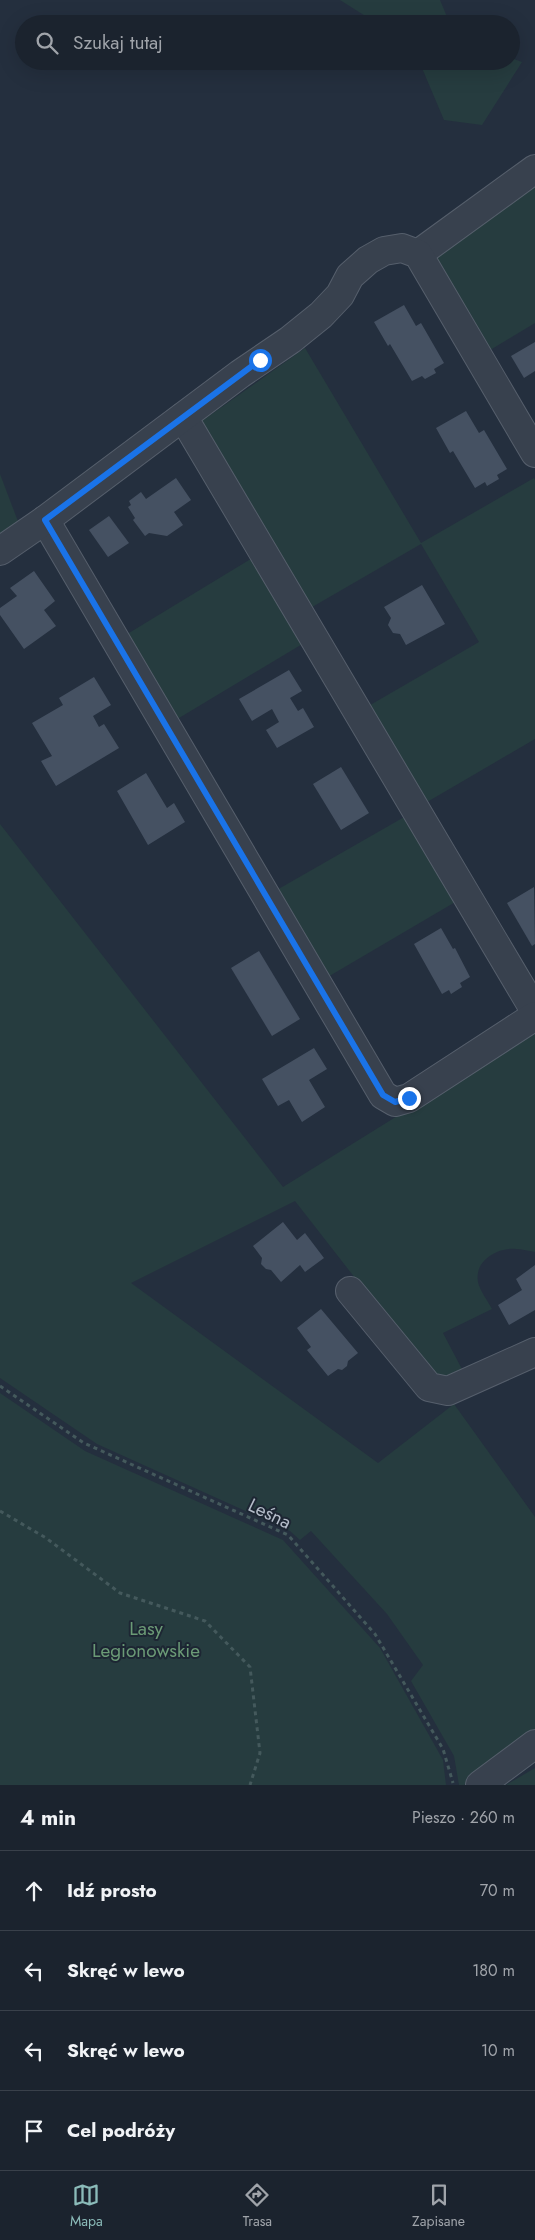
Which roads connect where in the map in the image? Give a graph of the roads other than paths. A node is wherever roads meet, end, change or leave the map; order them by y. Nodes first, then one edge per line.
1 (535, 169) edge
2 (418, 254) junction
3 (183, 416) junction
4 (535, 453) edge
5 (45, 520) junction
6 (0, 551) edge
7 (535, 1011) edge
8 (535, 1016) edge
9 (350, 1291) dead end
10 (535, 1352) edge
11 (535, 1744) edge
12 (480, 1785) edge

1 - 2 street
2 - 3 street
2 - 4 street
3 - 5 street
3 - 7 street
5 - 6 street
5 - 8 street
9 - 10 street
11 - 12 street

